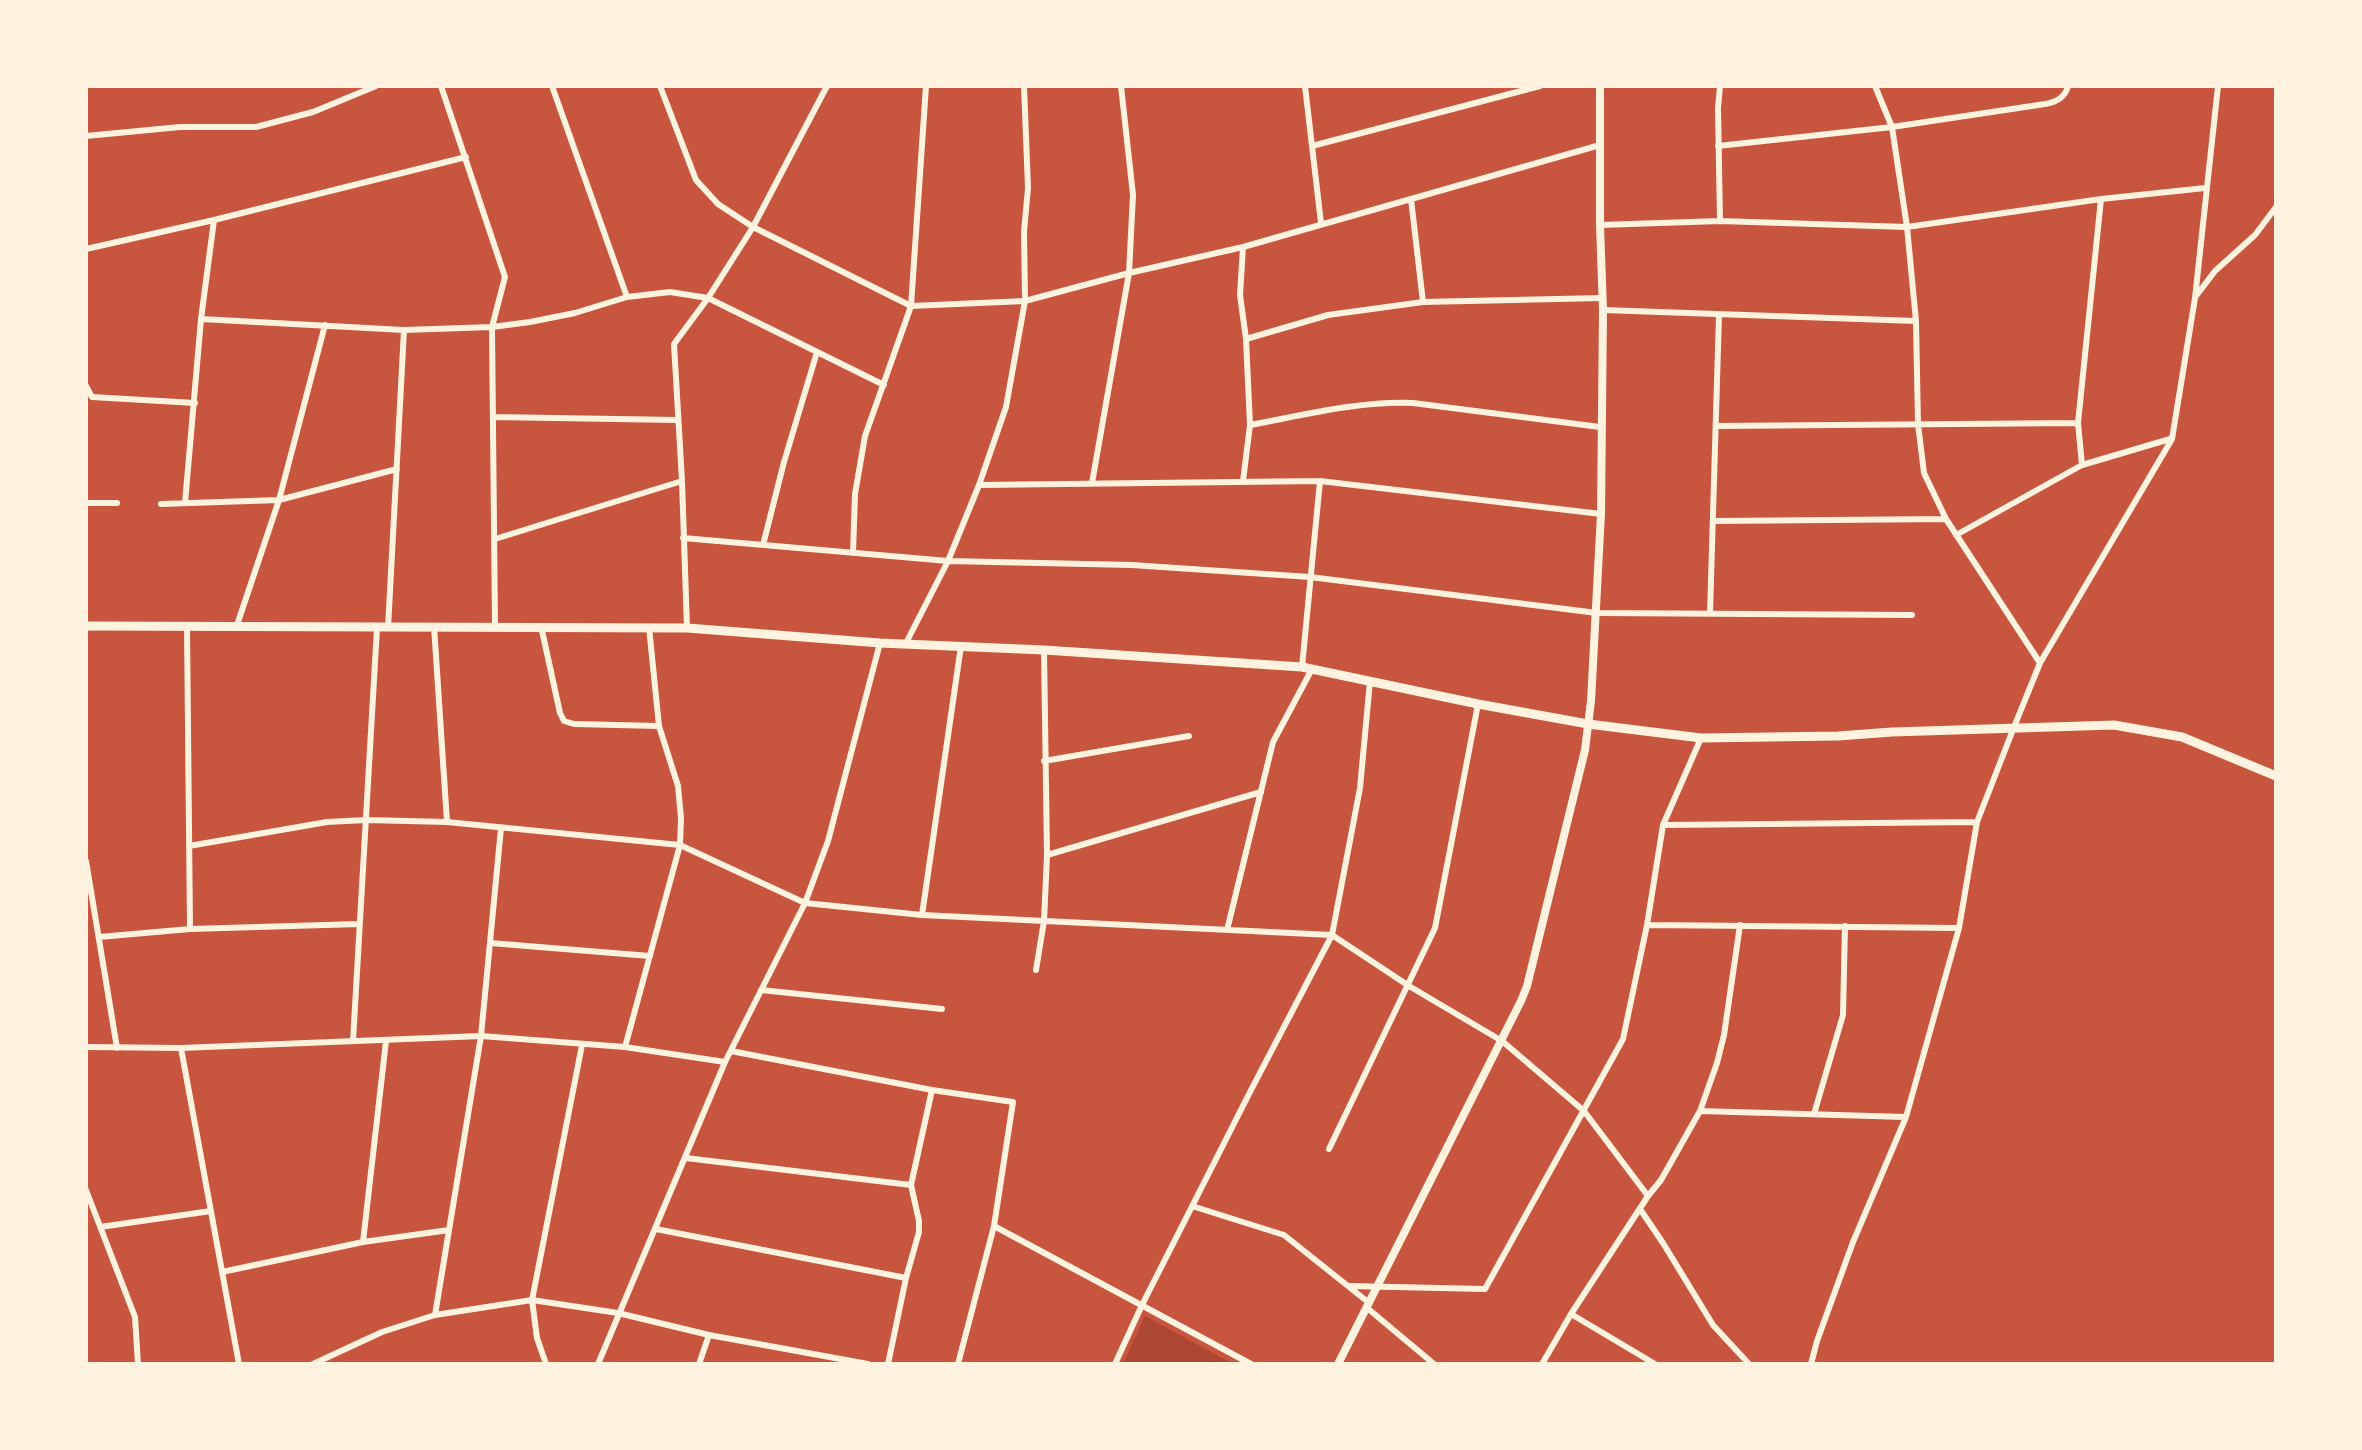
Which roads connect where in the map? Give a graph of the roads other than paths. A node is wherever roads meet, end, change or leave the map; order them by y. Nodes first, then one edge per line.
1 (376, 86) edge
2 (441, 86) edge
3 (552, 86) edge
4 (660, 86) edge
5 (827, 86) edge
6 (926, 86) edge
7 (1024, 86) edge
8 (1121, 86) edge
9 (1305, 86) edge
10 (1539, 86) edge
11 (1600, 86) edge
12 (1720, 86) edge
13 (1875, 86) edge
14 (2068, 86) edge
15 (2218, 86) edge
16 (1892, 127) junction
17 (86, 136) edge
18 (1600, 145) junction
19 (1312, 146) junction
20 (1718, 146) junction
21 (466, 157) junction
22 (2206, 188) junction
23 (1411, 199) junction
24 (2102, 199) junction
25 (2276, 207) edge
26 (214, 220) junction
27 (1720, 221) junction
28 (1321, 223) junction
29 (1600, 225) junction
30 (753, 228) junction
31 (1907, 228) junction
32 (1243, 247) junction
33 (86, 249) edge
34 (1129, 273) junction
35 (627, 297) junction
36 (708, 298) junction
37 (1602, 298) junction
38 (2195, 298) junction
39 (1025, 301) junction
40 (1423, 302) junction
41 (911, 306) junction
42 (1603, 310) junction
43 (1719, 314) junction
44 (201, 319) junction
45 (1916, 321) junction
46 (325, 325) junction
47 (492, 327) junction
48 (404, 330) junction
49 (1246, 339) junction
50 (817, 352) junction
51 (884, 385) junction
52 (86, 386) edge
53 (195, 402) junction
54 (493, 417) junction
55 (677, 420) junction
56 (2078, 423) junction
57 (1918, 424) junction
58 (1250, 425) junction
59 (1716, 426) junction
60 (1600, 427) junction
61 (2172, 439) junction
62 (2082, 465) junction
63 (397, 469) junction
64 (682, 481) junction
65 (1243, 481) junction
66 (1320, 481) junction
67 (1092, 482) junction
68 (979, 485) junction
69 (279, 500) junction
70 (86, 503) edge
71 (117, 503) dead end
72 (185, 503) junction
73 (161, 504) dead end
74 (1601, 514) junction
75 (1946, 519) junction
76 (1713, 522) junction
77 (1956, 535) junction
78 (683, 538) junction
79 (495, 539) junction
80 (763, 545) junction
81 (853, 553) junction
82 (948, 561) junction
83 (1310, 576) junction
84 (1597, 613) junction
85 (1710, 613) junction
86 (1912, 615) dead end
87 (86, 626) edge
88 (187, 626) junction
89 (433, 626) junction
90 (495, 626) junction
91 (541, 626) junction
92 (649, 627) junction
93 (236, 628) junction
94 (377, 628) junction
95 (388, 628) junction
96 (687, 628) junction
97 (880, 643) junction
98 (906, 643) junction
99 (961, 646) junction
100 (1044, 650) junction
101 (2040, 663) junction
102 (1307, 668) junction
103 (1370, 681) junction
104 (1478, 704) junction
105 (1588, 724) junction
106 (659, 726) junction
107 (2014, 727) junction
108 (1189, 736) dead end
109 (1701, 738) junction
110 (1044, 761) junction
111 (2276, 776) edge
112 (1261, 792) junction
113 (366, 820) junction
114 (447, 822) junction
115 (1977, 822) junction
116 (1663, 825) junction
117 (501, 828) junction
118 (680, 845) junction
119 (189, 846) junction
120 (1046, 855) junction
121 (86, 861) edge
122 (804, 903) junction
123 (922, 915) junction
124 (1044, 921) junction
125 (359, 924) junction
126 (1647, 925) junction
127 (1740, 925) junction
128 (1845, 926) junction
129 (1959, 928) junction
130 (190, 929) junction
131 (1227, 930) junction
132 (1332, 935) junction
133 (99, 937) junction
134 (490, 943) junction
135 (650, 956) junction
136 (1036, 970) dead end
137 (1409, 986) junction
138 (761, 989) junction
139 (942, 1009) dead end
140 (481, 1035) junction
141 (353, 1041) junction
142 (386, 1041) junction
143 (1502, 1041) junction
144 (582, 1045) junction
145 (86, 1047) edge
146 (625, 1047) junction
147 (117, 1048) junction
148 (181, 1048) junction
149 (731, 1051) junction
150 (725, 1062) junction
151 (932, 1090) junction
152 (1584, 1111) junction
153 (1700, 1111) junction
154 (1814, 1114) junction
155 (1906, 1117) junction
156 (1329, 1149) dead end
157 (686, 1158) junction
158 (911, 1185) junction
159 (86, 1190) edge
160 (1648, 1196) junction
161 (1192, 1206) junction
162 (1640, 1209) junction
163 (211, 1211) junction
164 (994, 1226) junction
165 (100, 1227) junction
166 (656, 1229) junction
167 (449, 1230) junction
168 (363, 1242) junction
169 (222, 1272) junction
170 (906, 1278) junction
171 (1349, 1286) junction
172 (1376, 1287) junction
173 (532, 1300) junction
174 (1142, 1305) junction
175 (1367, 1305) junction
176 (618, 1313) junction
177 (1571, 1314) junction
178 (435, 1315) junction
179 (709, 1335) junction
180 (138, 1364) edge
181 (239, 1364) edge
182 (315, 1364) edge
183 (546, 1364) edge
184 (598, 1364) edge
185 (699, 1364) edge
186 (868, 1364) edge
187 (888, 1364) edge
188 (958, 1364) edge
189 (1115, 1364) edge
190 (1251, 1364) edge
191 (1339, 1364) edge
192 (1434, 1364) edge
193 (1542, 1364) edge
194 (1655, 1364) edge
195 (1749, 1364) edge
196 (1811, 1364) edge

1 - 17 street
2 - 21 street
3 - 35 street
4 - 30 street
5 - 30 street
6 - 41 street
7 - 39 street
8 - 34 street
9 - 19 street
10 - 19 street
11 - 18 street
12 - 20 street
13 - 16 street
14 - 16 street
15 - 22 street
16 - 20 street
16 - 31 street
18 - 23 street
18 - 29 street
19 - 28 street
20 - 27 street
21 - 26 street
21 - 47 street
22 - 24 street
22 - 38 street
23 - 28 street
23 - 40 street
24 - 31 street
24 - 56 street
25 - 38 street
26 - 33 street
26 - 44 street
27 - 29 street
27 - 31 street
28 - 32 street
29 - 37 street
30 - 36 street
30 - 41 street
31 - 45 street
32 - 34 street
32 - 49 street
34 - 39 street
34 - 67 street
35 - 36 street
35 - 47 street
36 - 50 street
36 - 55 street
37 - 40 street
37 - 42 street
38 - 61 street
39 - 41 street
39 - 68 street
40 - 49 street
41 - 51 street
42 - 43 street
42 - 60 street
43 - 45 street
43 - 59 street
44 - 46 street
44 - 53 street
45 - 57 street
46 - 48 street
46 - 69 street
47 - 48 street
47 - 54 street
48 - 63 street
49 - 58 street
50 - 51 street
50 - 80 street
51 - 81 street
52 - 53 street
53 - 72 street
54 - 55 street
54 - 79 street
55 - 64 street
56 - 57 street
56 - 62 street
57 - 59 street
57 - 75 street
58 - 60 street
58 - 65 street
59 - 76 street
60 - 74 street
61 - 62 street
61 - 101 street
62 - 77 street
63 - 69 street
63 - 95 street
64 - 78 street
64 - 79 street
65 - 66 street
65 - 67 street
66 - 74 street
66 - 83 street
67 - 68 street
68 - 82 street
69 - 72 street
69 - 93 street
70 - 71 street
72 - 73 street
74 - 84 street
75 - 76 street
75 - 77 street
76 - 85 street
77 - 101 street
78 - 80 street
78 - 96 street
79 - 90 street
80 - 81 street
81 - 82 street
82 - 83 street
82 - 98 street
83 - 84 street
83 - 102 street
84 - 85 street
84 - 105 street
85 - 86 street
87 - 88 main road
88 - 93 main road
88 - 119 street
89 - 90 main road
89 - 95 main road
89 - 114 street
90 - 91 main road
91 - 92 main road
91 - 106 street
92 - 96 main road
92 - 106 street
93 - 94 main road
94 - 95 main road
94 - 113 street
96 - 97 main road
97 - 98 main road
97 - 122 street
98 - 99 main road
99 - 100 main road
99 - 123 street
100 - 102 main road
100 - 110 street
101 - 107 street
102 - 103 main road
102 - 112 street
103 - 104 main road
103 - 132 street
104 - 105 main road
104 - 137 street
105 - 109 main road
105 - 143 street
106 - 118 street
107 - 109 main road
107 - 111 main road
107 - 115 street
108 - 110 street
109 - 116 street
110 - 120 street
112 - 120 street
112 - 131 street
113 - 114 street
113 - 119 street
113 - 125 street
114 - 117 street
115 - 116 street
115 - 129 street
116 - 126 street
117 - 118 street
117 - 134 street
118 - 122 street
118 - 135 street
119 - 130 street
120 - 124 street
121 - 133 street
122 - 123 street
122 - 138 street
123 - 124 street
124 - 131 street
124 - 136 street
125 - 130 street
125 - 141 street
126 - 127 street
126 - 152 street
127 - 128 street
127 - 153 street
128 - 129 street
128 - 154 street
129 - 155 street
130 - 133 street
131 - 132 street
132 - 137 street
132 - 161 street
133 - 147 street
134 - 135 street
134 - 140 street
135 - 146 street
137 - 143 street
137 - 156 street
138 - 139 street
138 - 149 street
140 - 142 street
140 - 144 street
140 - 167 street
141 - 142 street
141 - 148 street
142 - 168 street
143 - 152 street
143 - 172 street
144 - 146 street
144 - 173 street
145 - 147 street
146 - 150 street
147 - 148 street
148 - 163 street
149 - 150 street
149 - 151 street
150 - 157 street
151 - 158 street
151 - 164 street
152 - 160 street
152 - 172 street
153 - 154 street
153 - 160 street
154 - 155 street
155 - 196 street
157 - 158 street
157 - 166 street
158 - 170 street
159 - 165 street
160 - 162 street
161 - 171 street
161 - 174 street
162 - 177 street
162 - 195 street
163 - 165 street
163 - 169 street
164 - 174 street
164 - 188 street
165 - 180 street
166 - 170 street
166 - 176 street
167 - 168 street
167 - 178 street
168 - 169 street
169 - 181 street
170 - 187 street
171 - 172 street
171 - 175 street
172 - 175 street
173 - 176 street
173 - 178 street
173 - 183 street
174 - 189 street
174 - 190 street
175 - 191 street
175 - 192 street
176 - 179 street
176 - 184 street
177 - 193 street
177 - 194 street
178 - 182 street
179 - 185 street
179 - 186 street

